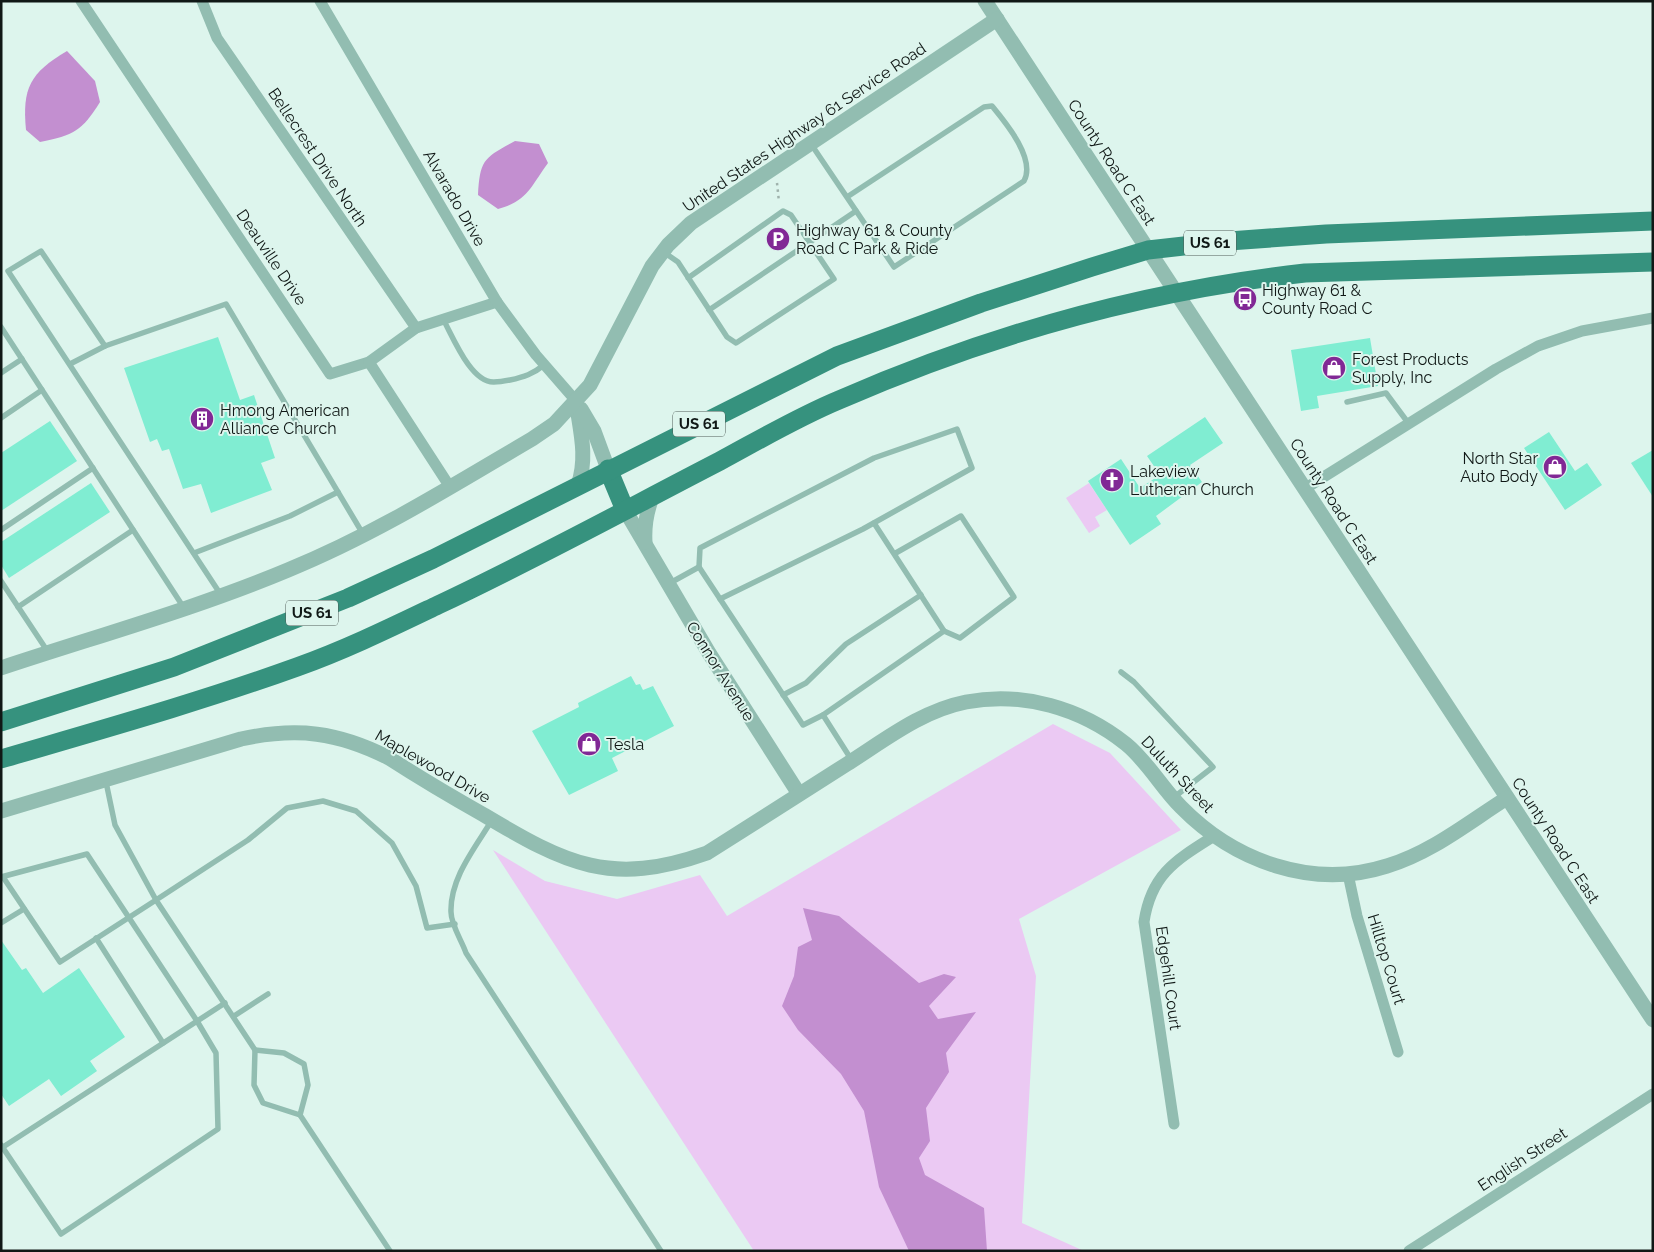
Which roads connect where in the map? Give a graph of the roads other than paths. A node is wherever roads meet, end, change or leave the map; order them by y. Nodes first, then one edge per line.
1 (81, 1) edge
2 (202, 1) edge
3 (320, 1) edge
4 (985, 1) edge
5 (996, 19) junction
6 (810, 142) junction
7 (847, 198) junction
8 (856, 211) junction
9 (1653, 221) edge
10 (810, 244) junction
11 (1148, 250) junction
12 (663, 251) junction
13 (1653, 262) edge
14 (688, 278) junction
15 (1176, 292) junction
16 (497, 302) junction
17 (709, 310) junction
18 (1653, 318) edge
19 (443, 319) junction
20 (1, 327) edge
21 (416, 328) junction
22 (106, 346) junction
23 (22, 359) junction
24 (369, 362) junction
25 (70, 364) junction
26 (544, 365) junction
27 (1, 373) edge
28 (42, 390) junction
29 (576, 401) junction
30 (1347, 402) dead end
31 (1, 418) edge
32 (1408, 424) junction
33 (93, 468) junction
34 (608, 470) junction
35 (578, 485) junction
36 (450, 487) junction
37 (1306, 488) junction
38 (338, 492) junction
39 (653, 496) junction
40 (626, 510) junction
41 (874, 523) junction
42 (1, 530) edge
43 (133, 530) junction
44 (364, 536) junction
45 (646, 546) junction
46 (194, 553) junction
47 (894, 554) junction
48 (699, 568) junction
49 (1, 581) edge
50 (668, 584) junction
51 (921, 595) junction
52 (222, 597) junction
53 (720, 599) junction
54 (18, 607) junction
55 (185, 610) junction
56 (944, 631) junction
57 (48, 652) junction
58 (1, 668) edge
59 (1121, 672) dead end
60 (783, 695) junction
61 (823, 715) junction
62 (1, 722) edge
63 (1, 759) edge
64 (852, 761) junction
65 (106, 780) junction
66 (799, 794) junction
67 (1173, 798) junction
68 (1507, 798) junction
69 (1, 811) edge
70 (492, 820) junction
71 (1214, 836) junction
72 (1348, 874) junction
73 (2, 877) edge
74 (156, 900) junction
75 (24, 909) junction
76 (128, 918) junction
77 (1, 923) edge
78 (455, 924) junction
79 (96, 938) junction
80 (268, 994) dead end
81 (225, 1003) junction
82 (234, 1016) junction
83 (1653, 1020) edge
84 (197, 1021) junction
85 (162, 1043) junction
86 (255, 1050) junction
87 (1398, 1052) dead end
88 (1653, 1094) edge
89 (300, 1115) junction
90 (1174, 1124) dead end
91 (2, 1146) edge
92 (390, 1251) edge
93 (661, 1251) edge
94 (1409, 1251) edge

1 - 24 street, Deauville Drive
2 - 21 street, Bellecrest Drive North
3 - 16 street, Alvarado Drive
4 - 5 street, County Road C East
5 - 6 street, United States Highway 61 Service Road
5 - 11 street, County Road C East
6 - 7 lane
6 - 12 street, United States Highway 61 Service Road
7 - 8 lane
7 - 8 lane
8 - 10 lane
9 - 11 main road, US 61
10 - 14 lane
10 - 17 lane
10 - 17 lane
11 - 15 street, County Road C East
11 - 34 main road, US 61
12 - 14 lane
12 - 29 street, United States Highway 61 Service Road
13 - 15 main road, US 61
14 - 17 lane
15 - 37 street, County Road C East
15 - 39 main road, US 61
16 - 19 street
16 - 26 street, Alvarado Drive
18 - 32 street
19 - 21 street
19 - 26 lane
20 - 23 lane
21 - 24 street
22 - 25 lane
22 - 25 lane
22 - 38 lane
23 - 27 lane
23 - 28 lane
24 - 36 street
25 - 46 lane
26 - 29 street, Alvarado Drive
28 - 31 lane
28 - 33 lane
29 - 34 street
29 - 35 street
29 - 36 street, United States Highway 61 Service Road
30 - 32 lane
32 - 37 street
33 - 42 lane
33 - 43 lane
34 - 35 main road, US 61
34 - 40 main road, Connor Avenue
35 - 62 main road, US 61
36 - 44 street, United States Highway 61 Service Road
37 - 68 street, County Road C East
38 - 44 lane
38 - 46 lane
39 - 40 main road, US 61
39 - 45 street, Connor Avenue
40 - 45 street, Connor Avenue
40 - 63 main road, US 61
41 - 47 lane
41 - 48 lane
41 - 53 lane
43 - 54 lane
43 - 55 lane
44 - 52 street, United States Highway 61 Service Road
45 - 50 street, Connor Avenue
46 - 52 lane
47 - 51 lane
47 - 56 lane
48 - 50 lane
48 - 53 lane
49 - 54 lane
50 - 66 street, Connor Avenue
51 - 56 lane
51 - 60 lane
52 - 55 street, United States Highway 61 Service Road
53 - 60 lane
54 - 57 lane
55 - 57 street, United States Highway 61 Service Road
56 - 61 lane
57 - 58 street, United States Highway 61 Service Road
59 - 67 lane
60 - 61 lane
61 - 64 lane
64 - 66 street, Duluth Street
64 - 67 street, Duluth Street
65 - 69 street, Maplewood Drive
65 - 70 street, Maplewood Drive
65 - 74 lane
66 - 70 street, Maplewood Drive
67 - 71 street, Duluth Street
68 - 72 street, Duluth Street
68 - 83 street, County Road C East
70 - 78 lane
71 - 72 street, Duluth Street
71 - 90 street, Edgehill Court
72 - 87 street, Hilltop Court
73 - 75 lane
73 - 76 lane
74 - 76 lane
74 - 78 lane
74 - 81 lane
75 - 77 lane
75 - 79 lane
76 - 79 lane
76 - 84 lane
78 - 93 lane
79 - 85 lane
80 - 82 lane
81 - 82 lane
81 - 84 lane
82 - 86 lane
84 - 85 lane
84 - 91 lane
85 - 91 lane
86 - 89 lane
86 - 89 lane
88 - 94 street, English Street
89 - 92 lane

